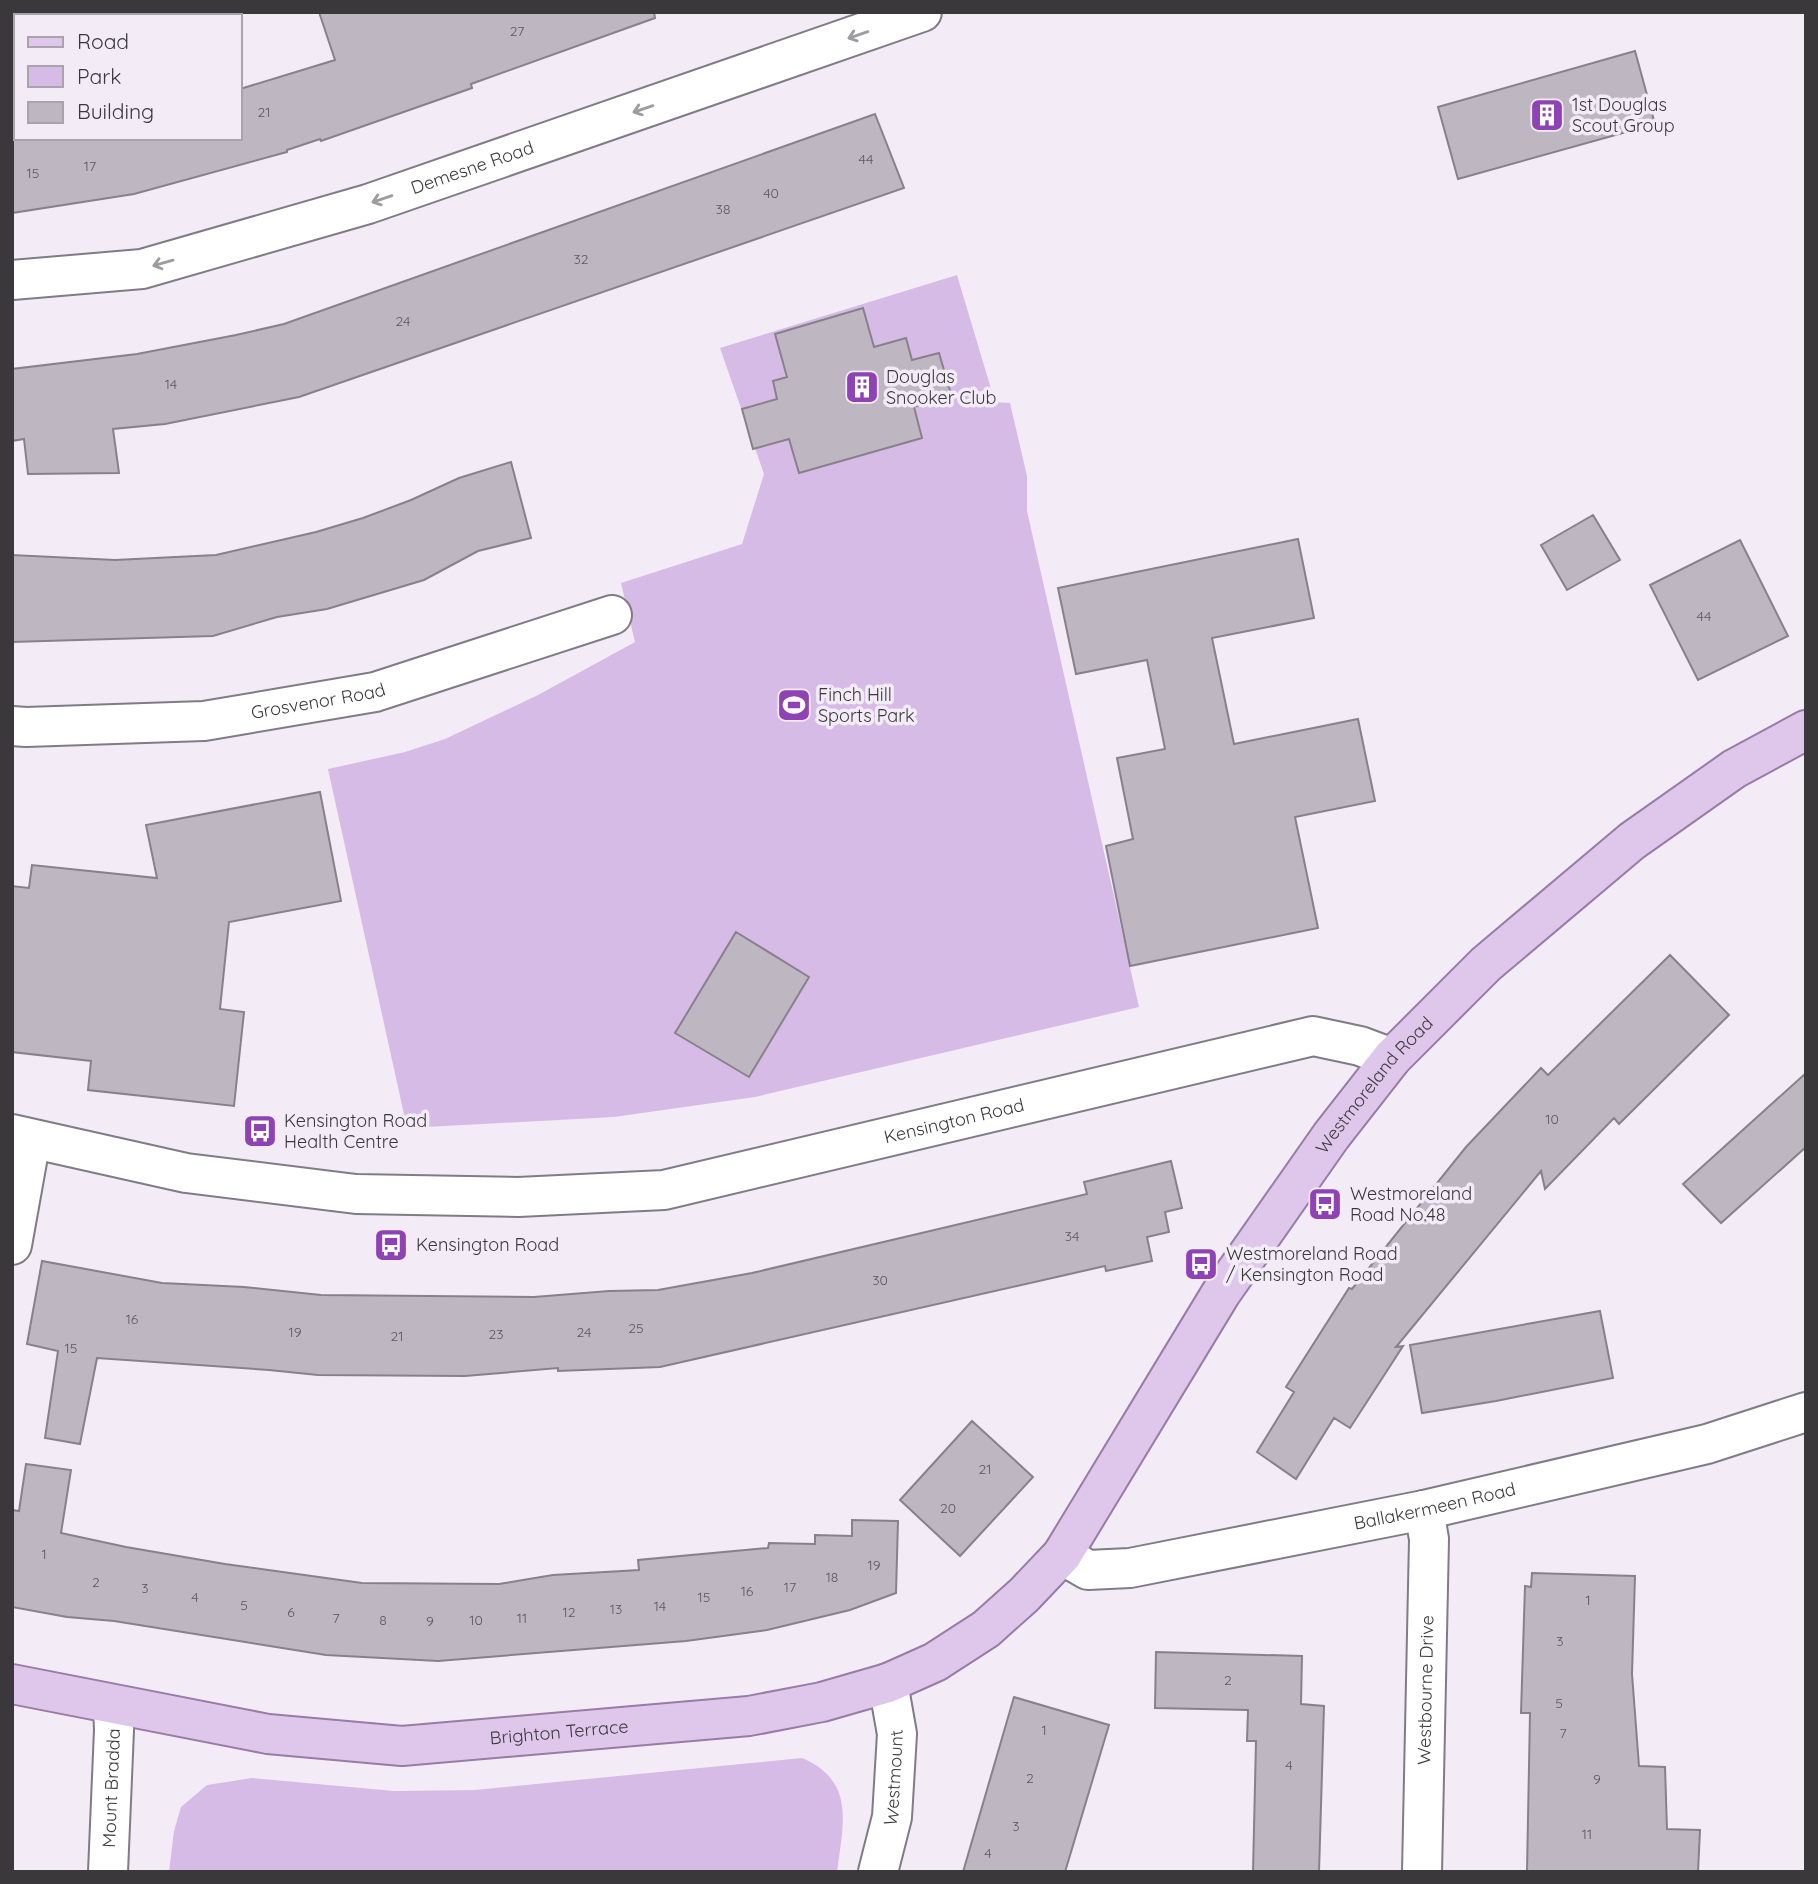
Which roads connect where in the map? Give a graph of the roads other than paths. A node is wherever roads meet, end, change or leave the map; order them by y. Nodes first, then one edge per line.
1 (910, 14) edge
2 (12, 280) edge
3 (612, 615) dead end
4 (12, 726) edge
5 (1806, 730) edge
6 (1392, 1058) junction
7 (22, 1137) edge
8 (12, 1245) edge
9 (1806, 1412) edge
10 (1424, 1510) junction
11 (1062, 1555) junction
12 (888, 1683) junction
13 (12, 1684) edge
14 (113, 1705) junction
15 (108, 1872) edge
16 (878, 1872) edge
17 (1422, 1872) edge

1 -> 2 street, Demesne Road
3 - 4 street, Grosvenor Road
5 - 6 main road, Westmoreland Road
6 - 7 street, Kensington Road
6 - 11 main road, Westmoreland Road
7 - 8 street
9 - 10 street, Ballakermeen Road
10 - 11 street, Ballakermeen Road
10 - 17 street, Westbourne Drive
11 - 12 main road, Brighton Terrace
12 - 14 main road, Brighton Terrace
12 - 16 street, Westmount
13 - 14 main road, Brighton Terrace
14 - 15 street, Mount Bradda

